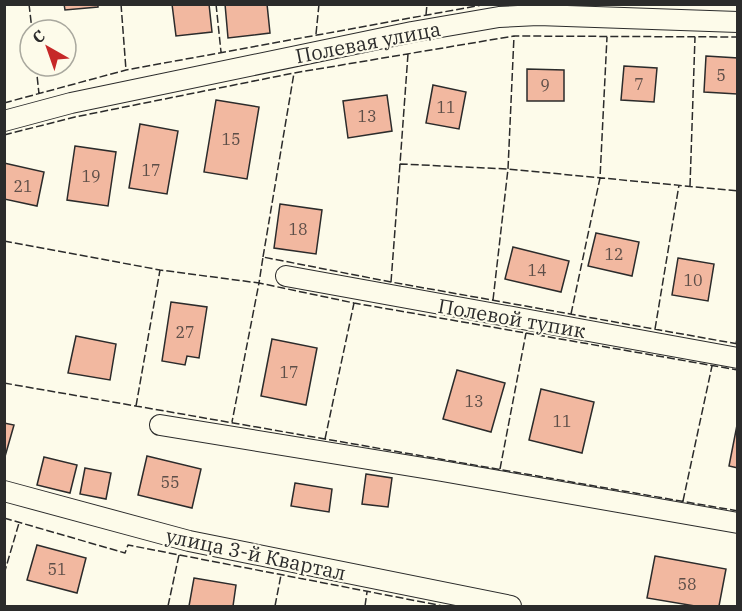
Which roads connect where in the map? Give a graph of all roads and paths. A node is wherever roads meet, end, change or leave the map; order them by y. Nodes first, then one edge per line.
1 (738, 22) edge
2 (4, 121) edge
3 (286, 276) dead end
4 (738, 358) edge
5 (160, 425) dead end
6 (4, 491) edge
7 (738, 523) edge
8 (511, 606) edge

1 - 2 street, Полевая улица
3 - 4 street, Полевой тупик
5 - 7 street
6 - 8 street, улица 3-й Квартал

